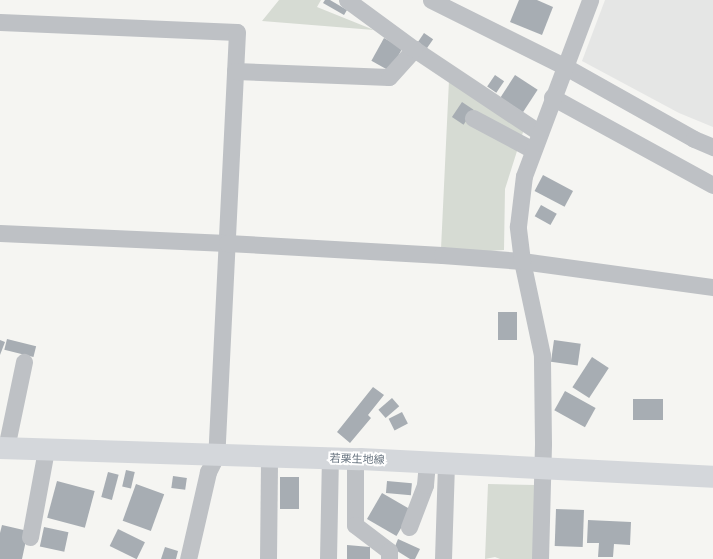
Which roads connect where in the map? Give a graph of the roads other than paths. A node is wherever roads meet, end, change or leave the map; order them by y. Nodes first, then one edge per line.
1 (347, 0) edge
2 (431, 0) edge
3 (590, 0) edge
4 (0, 22) edge
5 (414, 50) junction
6 (564, 66) junction
7 (235, 71) junction
8 (552, 97) junction
9 (473, 118) dead end
10 (540, 133) junction
11 (713, 147) edge
12 (533, 150) junction
13 (713, 185) edge
14 (0, 233) edge
15 (227, 243) junction
16 (522, 261) junction
17 (713, 287) edge
18 (24, 362) dead end
19 (3, 448) edge
20 (46, 450) junction
21 (216, 456) junction
22 (269, 457) junction
23 (330, 459) junction
24 (355, 459) junction
25 (436, 463) junction
26 (542, 469) junction
27 (713, 477) edge
28 (409, 528) dead end
29 (30, 538) dead end
30 (188, 559) edge
31 (268, 559) edge
32 (328, 559) edge
33 (388, 559) edge
34 (443, 559) edge
35 (540, 559) edge

1 - 5 street
2 - 6 street
3 - 6 street
4 - 7 street
5 - 7 street
5 - 10 street
6 - 8 street
6 - 11 street
7 - 15 street
8 - 10 street
8 - 13 street
9 - 12 street
10 - 12 street
12 - 16 street
14 - 15 street
15 - 16 street
15 - 21 street
16 - 17 street
16 - 26 street
18 - 19 street
19 - 20 main road, 若栗生地線
20 - 21 main road, 若栗生地線
20 - 29 street
21 - 22 main road, 若栗生地線
21 - 30 street
22 - 23 main road, 若栗生地線
22 - 31 street
23 - 24 main road, 若栗生地線
23 - 32 street
24 - 25 main road, 若栗生地線
24 - 33 street
25 - 26 main road, 若栗生地線
25 - 28 street
25 - 34 street
26 - 27 main road, 若栗生地線
26 - 35 street

